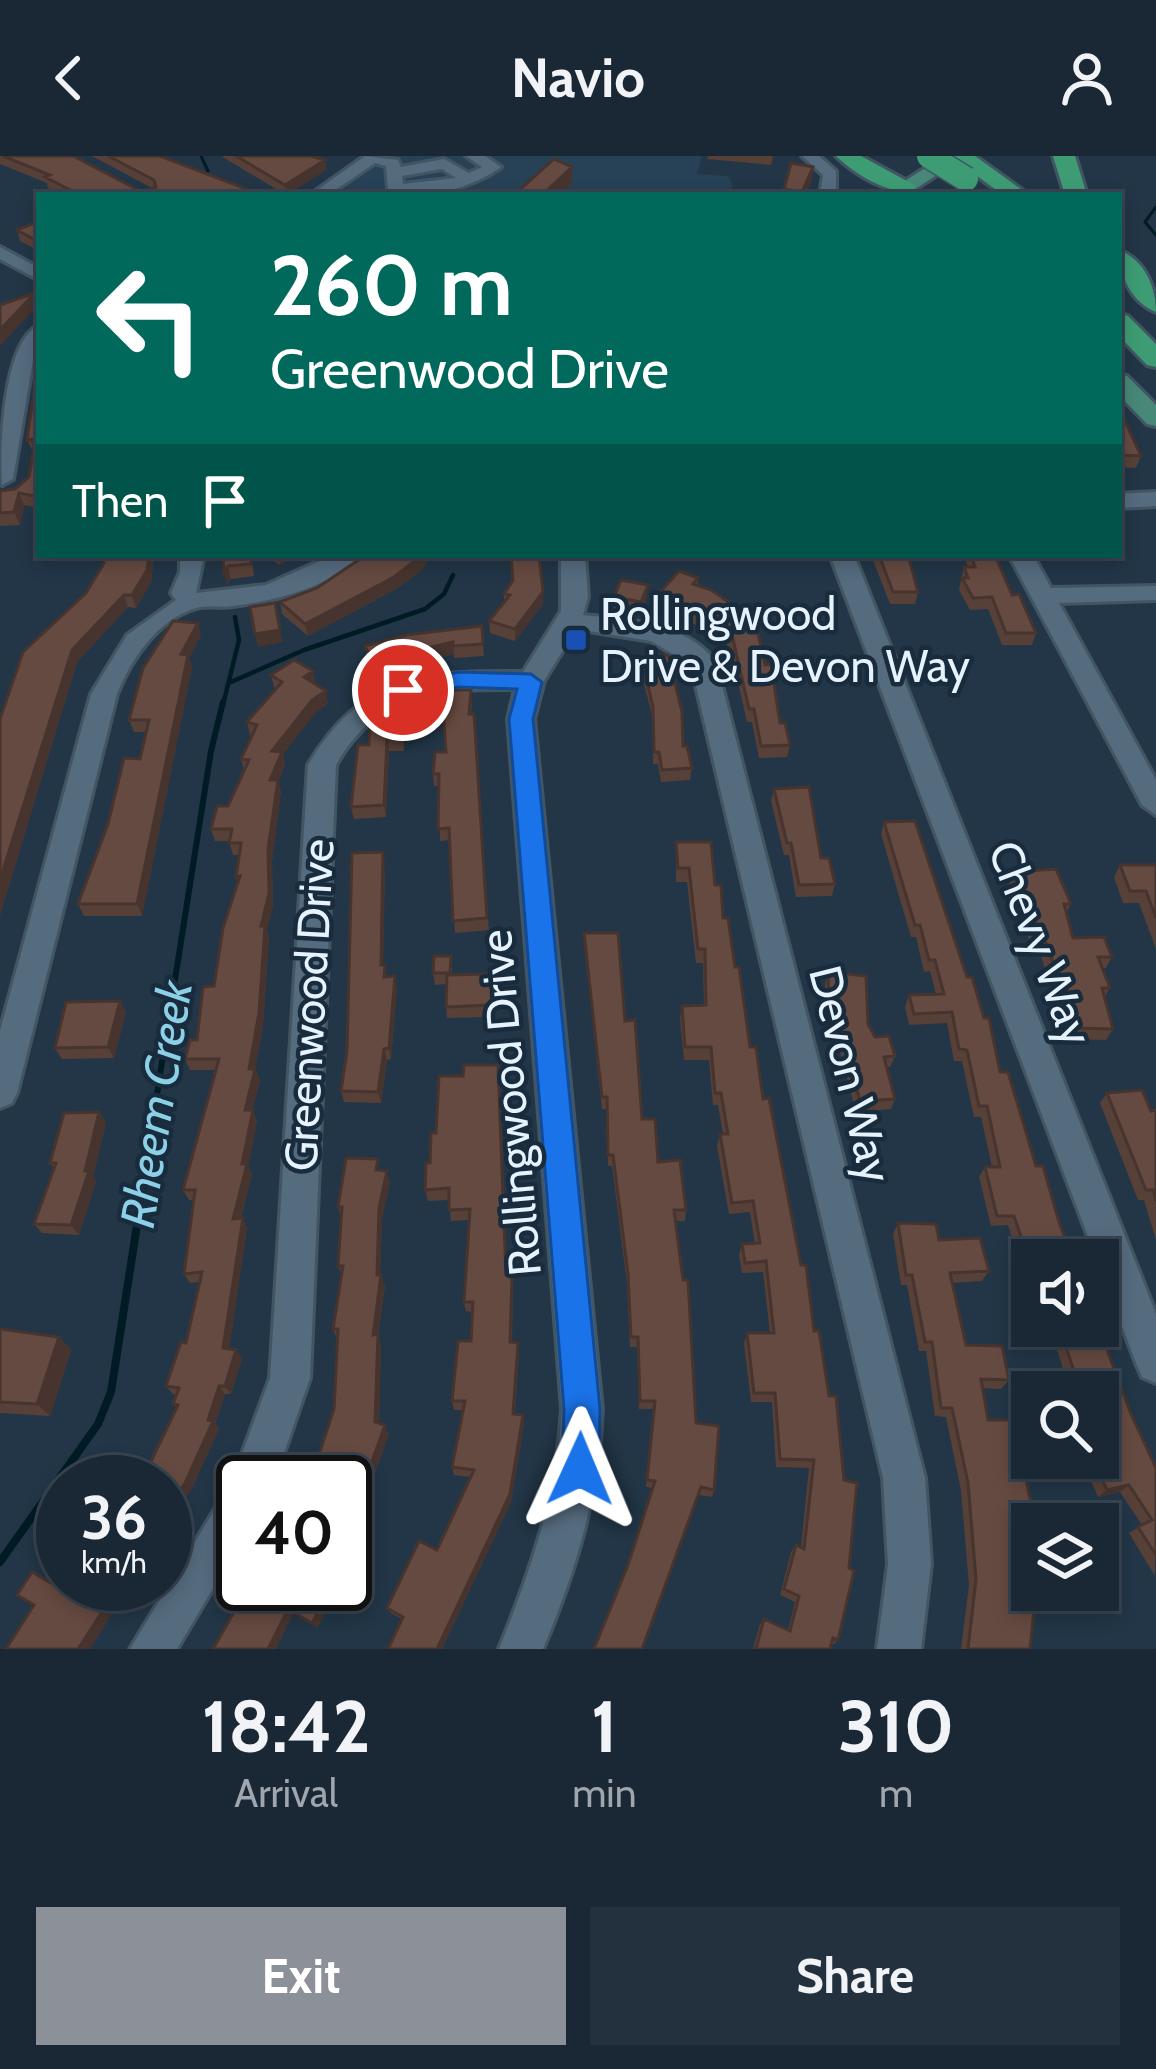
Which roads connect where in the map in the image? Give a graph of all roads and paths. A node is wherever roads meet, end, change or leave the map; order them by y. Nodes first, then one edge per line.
1 (474, 156) edge
2 (811, 156) edge
3 (847, 156) edge
4 (929, 156) edge
5 (1064, 156) edge
6 (374, 157) edge
7 (338, 164) dead end
8 (444, 164) junction
9 (966, 165) edge
10 (357, 168) junction
11 (469, 179) junction
12 (395, 181) junction
13 (909, 190) edge
14 (322, 192) edge
15 (379, 192) edge
16 (828, 192) edge
17 (986, 192) edge
18 (1013, 192) edge
19 (1075, 192) edge
20 (0, 253) edge
21 (1122, 261) edge
22 (36, 272) edge
23 (1122, 287) edge
24 (1156, 304) edge
25 (1122, 323) edge
26 (1156, 323) edge
27 (36, 335) edge
28 (1122, 358) edge
29 (1156, 359) edge
30 (1122, 384) edge
31 (1156, 389) edge
32 (1156, 419) edge
33 (2, 479) edge
34 (1156, 499) edge
35 (1122, 500) edge
36 (192, 558) edge
37 (345, 558) edge
38 (573, 558) edge
39 (843, 558) edge
40 (1023, 558) edge
41 (1156, 593) edge
42 (1044, 596) junction
43 (180, 602) junction
44 (571, 621) junction
45 (531, 682) junction
46 (1156, 805) edge
47 (0, 1093) edge
48 (1156, 1363) edge
49 (263, 1455) edge
50 (216, 1543) edge
51 (152, 1649) edge
52 (521, 1649) edge
53 (899, 1649) edge

1 - 8 street
1 - 11 street
2 - 16 street
3 - 13 highway
4 - 9 highway, bridge
5 - 19 highway
6 - 10 street
6 - 12 street
7 - 10 street
8 - 11 street
8 - 12 street
9 - 13 main road
9 - 17 highway
9 - 18 highway
10 - 14 street
11 - 12 street
12 - 15 street
20 - 22 street
21 - 24 highway
23 - 26 highway
25 - 29 highway
27 - 33 street
28 - 31 highway
30 - 32 main road
34 - 35 street
36 - 43 street
37 - 43 street
38 - 44 street
39 - 48 street, Chevy Way
40 - 42 street
41 - 42 street
42 - 46 street
43 - 47 street
44 - 45 street, Rollingwood Drive
44 - 53 street, Devon Way
45 - 49 street, Greenwood Drive
45 - 52 street, Rollingwood Drive
50 - 51 street

